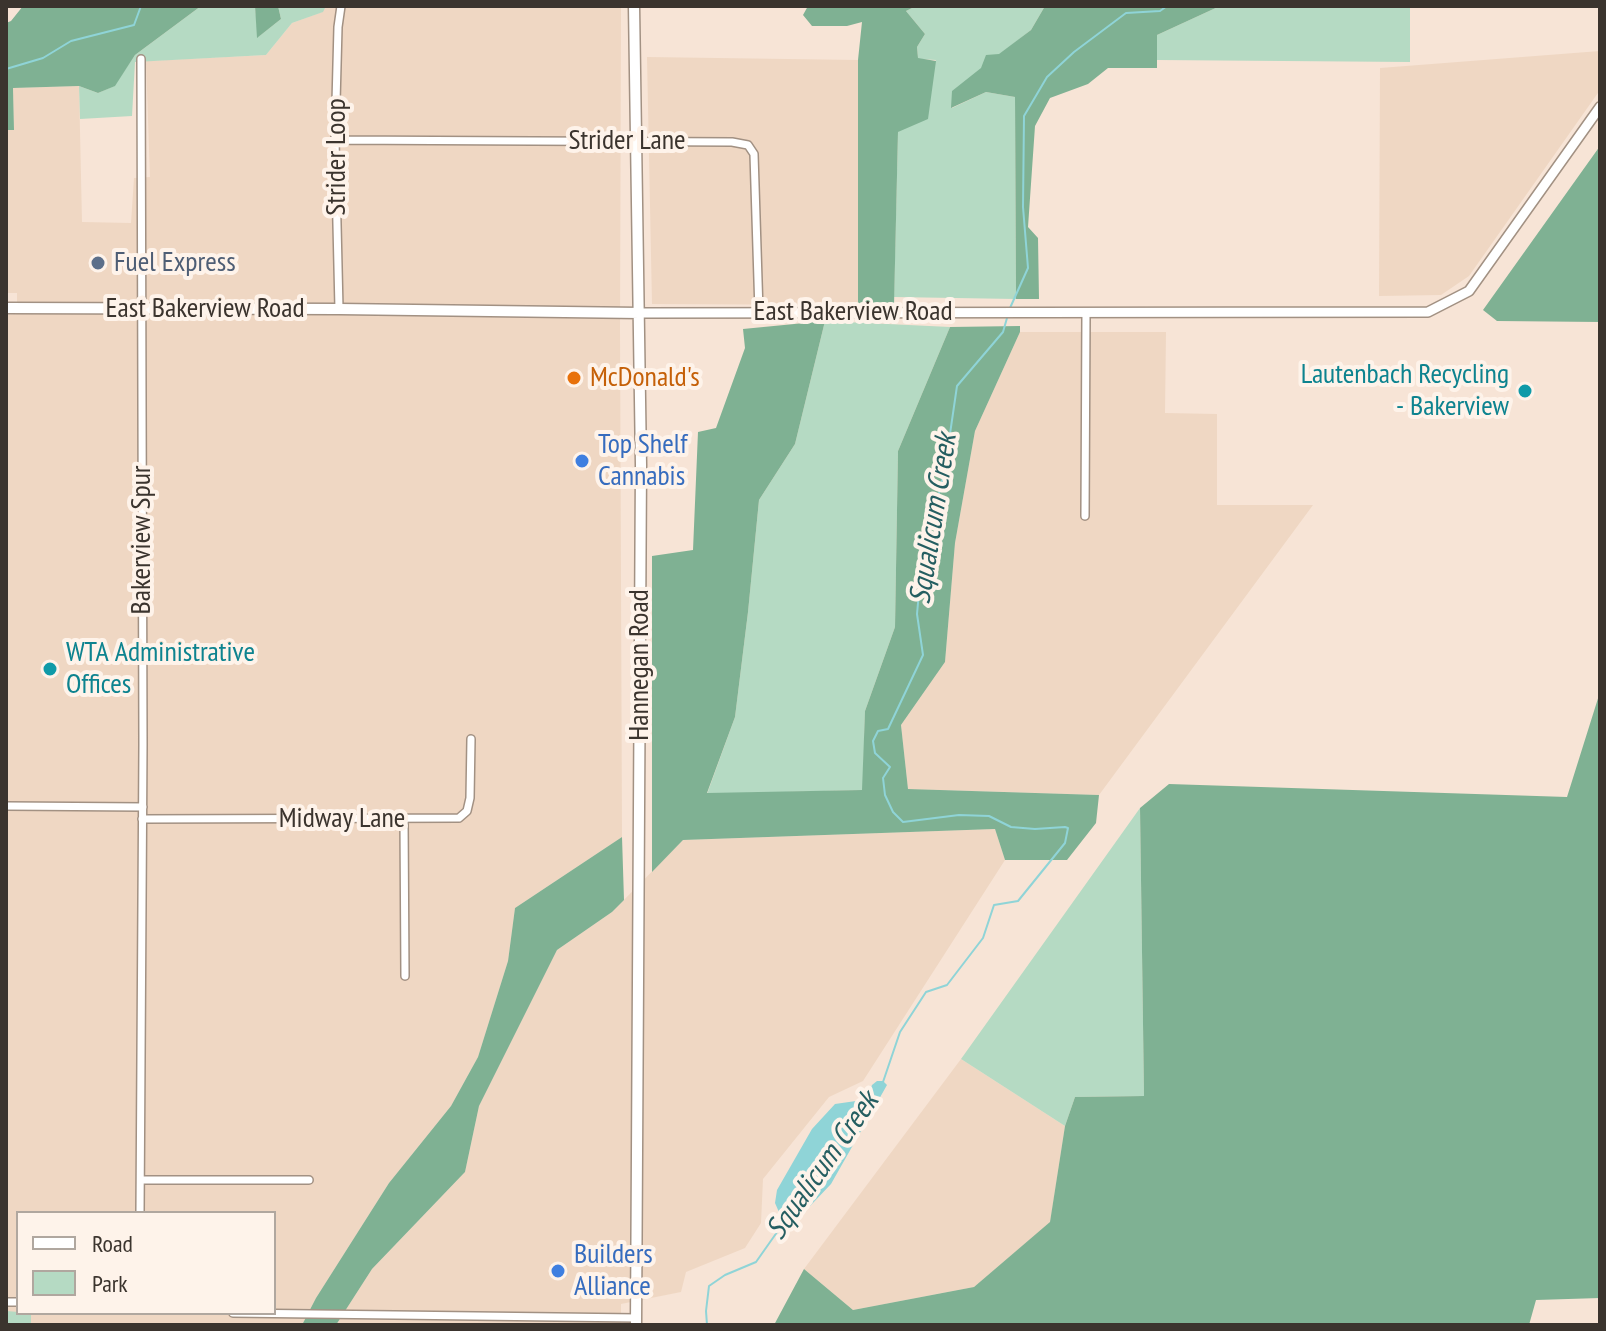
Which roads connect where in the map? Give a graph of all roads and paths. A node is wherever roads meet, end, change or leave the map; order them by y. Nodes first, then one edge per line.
1 (341, 6) edge
2 (634, 6) edge
3 (141, 59) dead end
4 (1600, 107) edge
5 (335, 140) junction
6 (637, 142) junction
7 (6, 308) edge
8 (339, 309) junction
9 (142, 310) junction
10 (759, 312) junction
11 (1086, 312) junction
12 (640, 313) junction
13 (1085, 516) dead end
14 (471, 739) dead end
15 (6, 806) edge
16 (143, 807) junction
17 (142, 819) junction
18 (404, 819) junction
19 (405, 976) dead end
20 (141, 1180) junction
21 (309, 1180) dead end
22 (140, 1211) edge
23 (276, 1314) edge
24 (636, 1322) edge

1 - 5 street, Strider Loop
2 - 6 main road, Hannegan Road
3 - 9 street, Bakerview Spur
4 - 11 street, East Bakerview Road
5 - 6 street, Strider Lane
5 - 8 street, Strider Loop
6 - 10 street, Strider Lane
6 - 12 main road, Hannegan Road
7 - 9 main road, East Bakerview Road
8 - 9 main road, East Bakerview Road
8 - 12 main road, East Bakerview Road
9 - 16 street, Bakerview Spur
10 - 11 street, East Bakerview Road
10 - 12 street, East Bakerview Road
11 - 13 street
12 - 24 main road, Hannegan Road
14 - 18 street, Midway Lane
15 - 16 street
16 - 17 street, Bakerview Spur
17 - 18 street, Midway Lane
17 - 20 street, Bakerview Spur
18 - 19 street
20 - 21 street
20 - 22 street, Bakerview Spur
23 - 24 street

